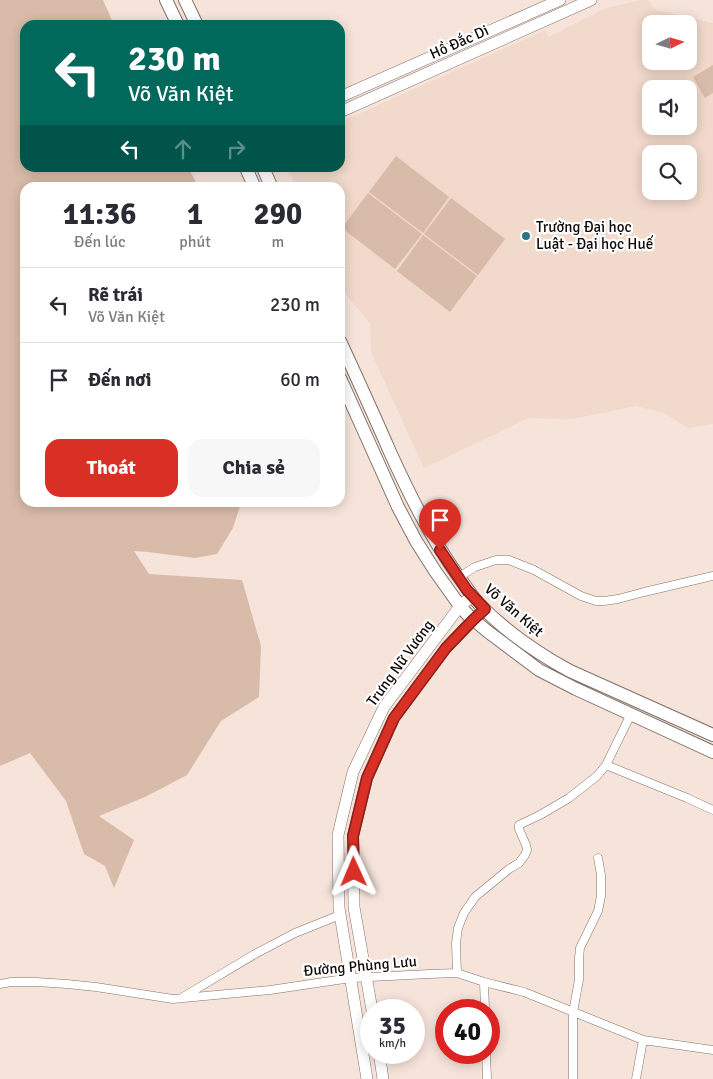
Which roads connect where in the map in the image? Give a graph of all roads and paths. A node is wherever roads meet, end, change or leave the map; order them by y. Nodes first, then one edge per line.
1 (166, 0) edge
2 (185, 0) edge
3 (560, 0) edge
4 (591, 0) edge
5 (176, 20) edge
6 (195, 20) edge
7 (345, 95) edge
8 (345, 110) edge
9 (345, 353) edge
10 (345, 389) edge
11 (713, 576) edge
12 (459, 577) junction
13 (472, 596) junction
14 (460, 606) junction
15 (485, 609) junction
16 (473, 620) junction
17 (630, 714) junction
18 (670, 715) junction
19 (663, 729) junction
20 (713, 734) edge
21 (713, 752) edge
22 (606, 765) junction
23 (713, 810) edge
24 (598, 858) dead end
25 (355, 912) junction
26 (340, 914) junction
27 (457, 974) junction
28 (366, 977) junction
29 (351, 978) junction
30 (484, 982) junction
31 (0, 984) edge
32 (181, 998) junction
33 (370, 999) edge
34 (485, 999) edge
35 (573, 1012) junction
36 (643, 1040) junction
37 (713, 1050) edge
38 (380, 1064) edge
39 (486, 1064) edge
40 (367, 1079) edge
41 (383, 1079) edge
42 (487, 1079) edge
43 (573, 1079) edge
44 (636, 1079) edge

1 - 5 main road
2 - 6 main road
3 - 7 street, Hồ Đắc Di
4 - 8 street, Hồ Đắc Di
9 - 12 main road, Võ Văn Kiệt
10 - 14 main road, Võ Văn Kiệt
11 - 12 street
12 - 13 main road, Võ Văn Kiệt
13 - 14 street, Trưng Nữ Vương
13 - 15 main road, Võ Văn Kiệt
14 - 16 main road, Võ Văn Kiệt
14 - 26 street, Trưng Nữ Vương
15 - 16 street, Trưng Nữ Vương
15 - 18 main road, Võ Văn Kiệt
16 - 17 main road, Võ Văn Kiệt
16 - 25 street, Trưng Nữ Vương
17 - 19 main road, Võ Văn Kiệt
17 - 22 street
18 - 19 main road
18 - 20 main road, Võ Văn Kiệt
19 - 21 main road, Võ Văn Kiệt
22 - 23 street
22 - 27 street
24 - 35 street
25 - 26 street
25 - 28 street, Trưng Nữ Vương
26 - 29 street, Trưng Nữ Vương
26 - 32 street
27 - 28 street, Đường Phùng Lưu
27 - 30 street, Đường Phùng Lưu
28 - 29 street, Đường Phùng Lưu
28 - 33 street, Trưng Nữ Vương
29 - 32 street, Đường Phùng Lưu
29 - 40 street, Trưng Nữ Vương
30 - 34 street
30 - 35 street, Đường Phùng Lưu
31 - 32 street, Đường Phùng Lưu
35 - 36 street, Đường Phùng Lưu
35 - 43 street
36 - 37 street, Đường Phùng Lưu
36 - 44 street
38 - 41 street
39 - 42 street

